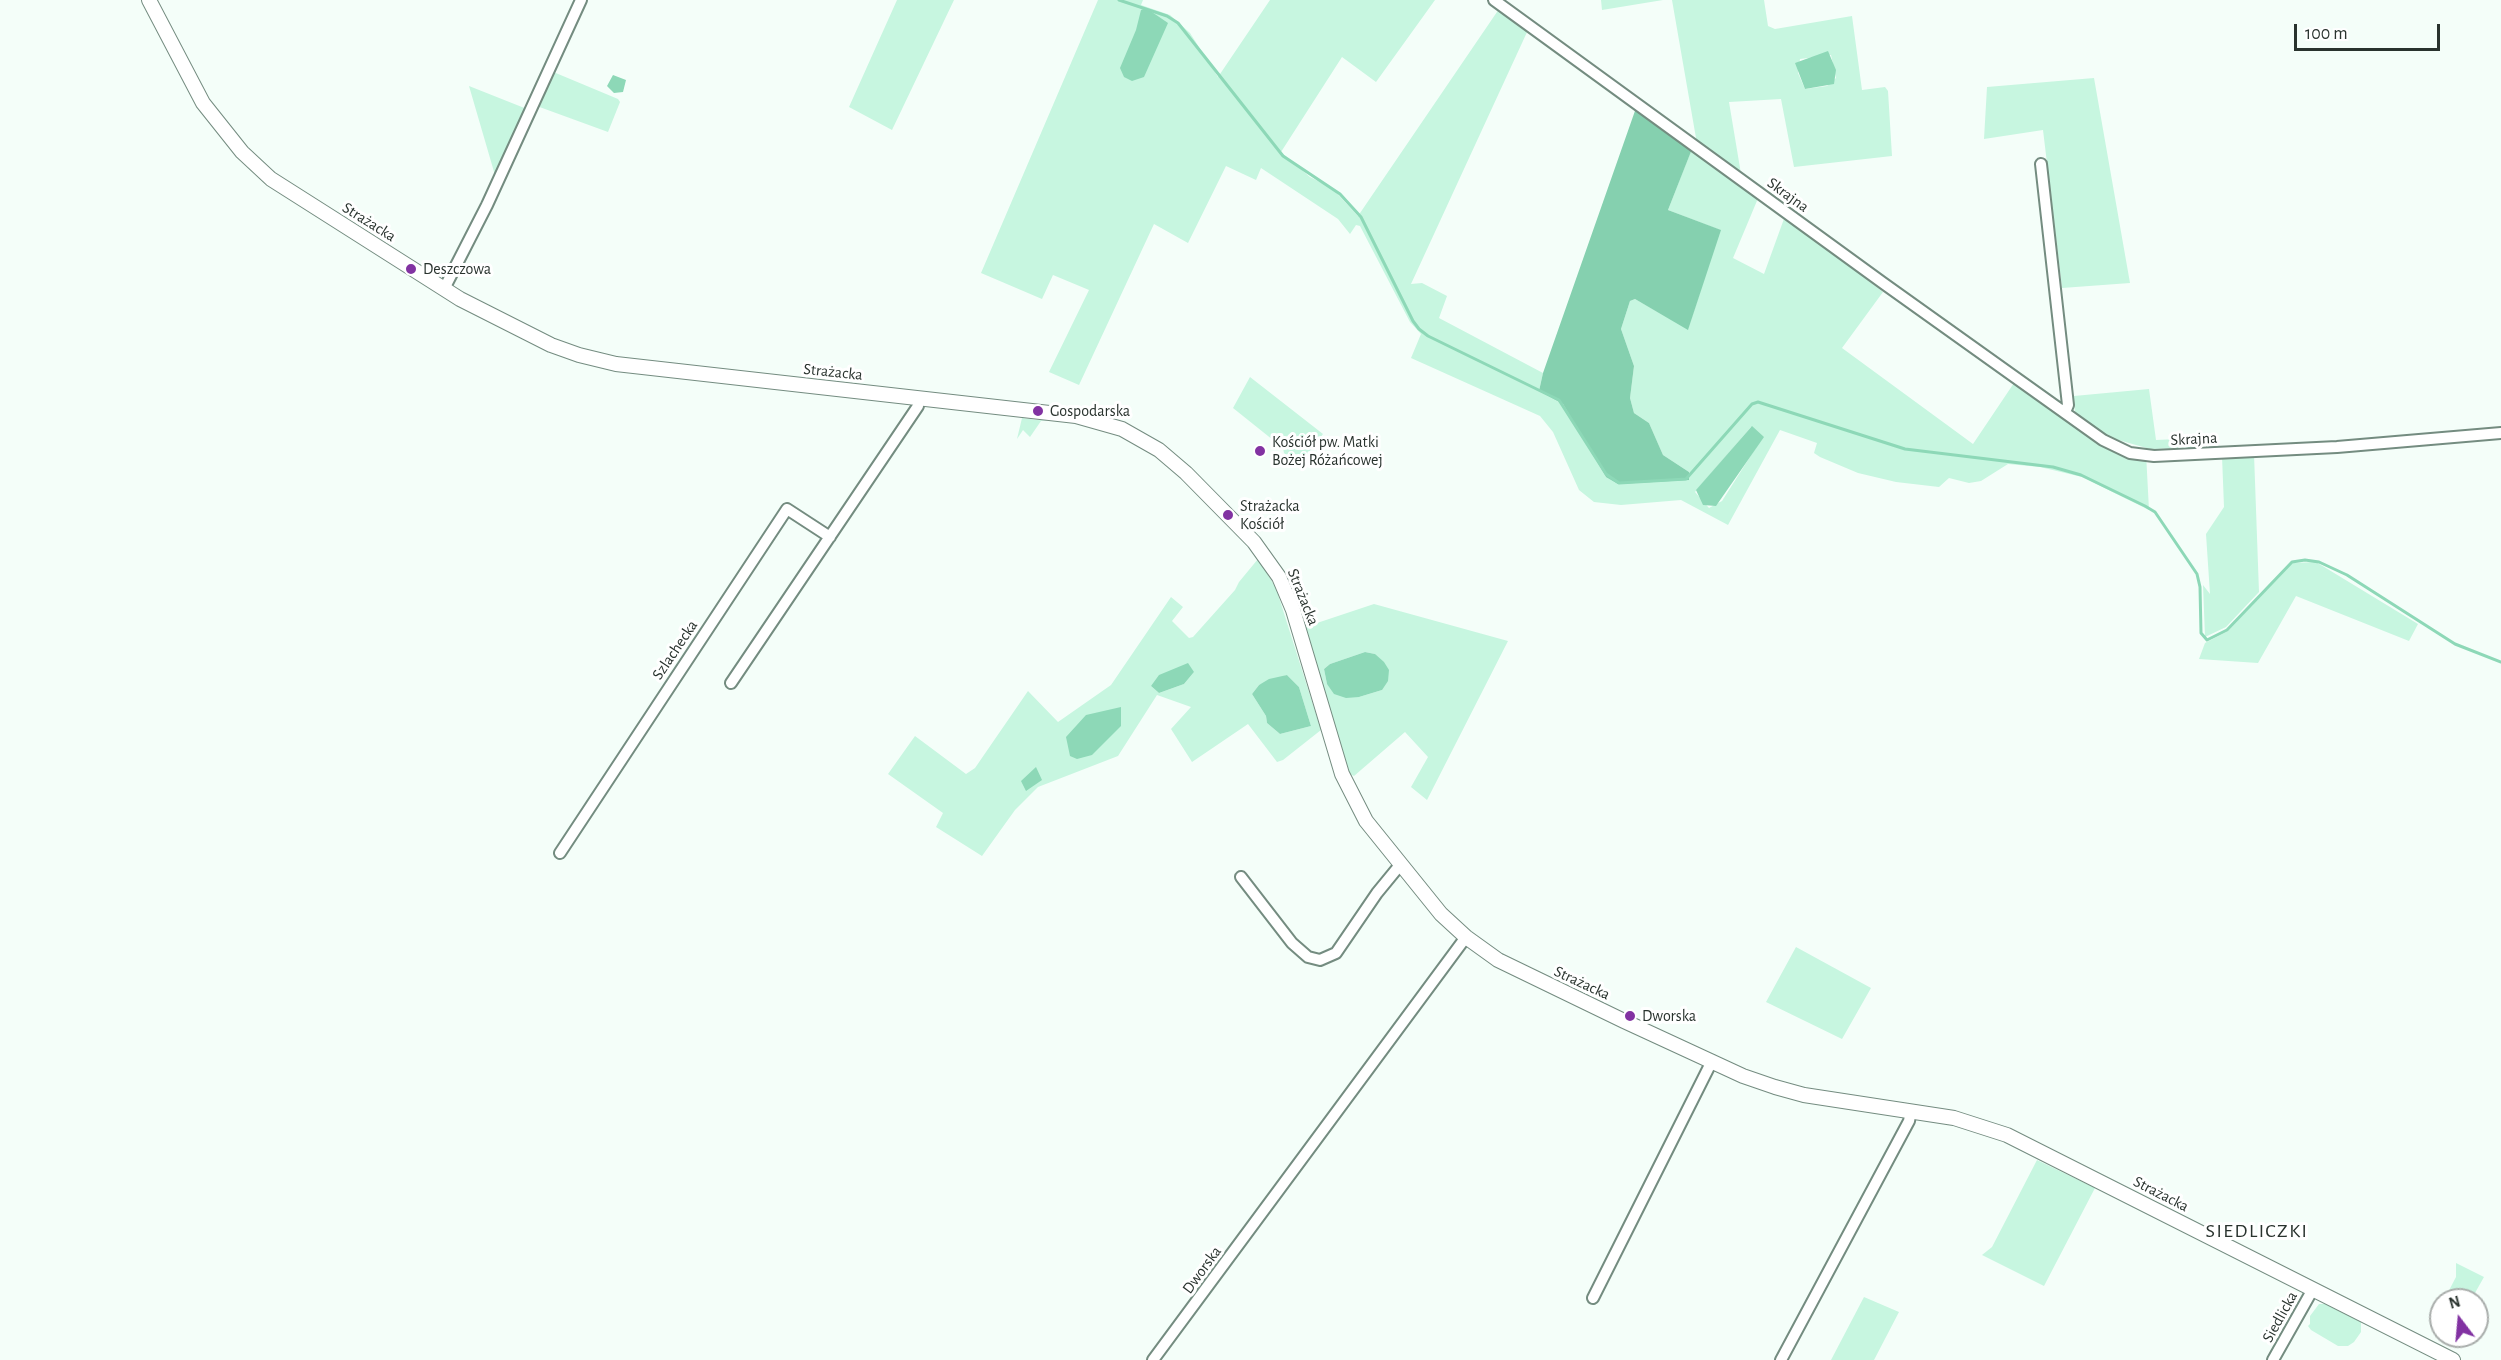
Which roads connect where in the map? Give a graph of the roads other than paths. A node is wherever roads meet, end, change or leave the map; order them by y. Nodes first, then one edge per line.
1 (149, 0) edge
2 (580, 0) edge
3 (1494, 0) edge
4 (2041, 164) dead end
5 (444, 289) junction
6 (919, 398) junction
7 (2065, 412) junction
8 (2501, 433) edge
9 (830, 537) junction
10 (731, 683) dead end
11 (560, 853) dead end
12 (1400, 865) junction
13 (1241, 877) dead end
14 (1466, 937) junction
15 (1712, 1061) junction
16 (1911, 1111) junction
17 (2313, 1289) junction
18 (1593, 1298) dead end
19 (1153, 1360) edge
20 (1781, 1360) edge
21 (2273, 1360) edge
22 (2453, 1360) edge

1 - 5 street, Strażacka
2 - 5 street
3 - 7 street, Skrajna
4 - 7 street
5 - 6 street, Strażacka
6 - 9 street
6 - 12 street, Strażacka
7 - 8 street, Skrajna
9 - 10 street
9 - 11 street, Szlachecka
12 - 13 street
12 - 14 street, Strażacka
14 - 15 street, Strażacka
14 - 19 street, Dworska
15 - 16 street, Strażacka
15 - 18 street
16 - 17 street, Strażacka
16 - 20 street
17 - 21 street, Siedlicka
17 - 22 street, Strażacka

